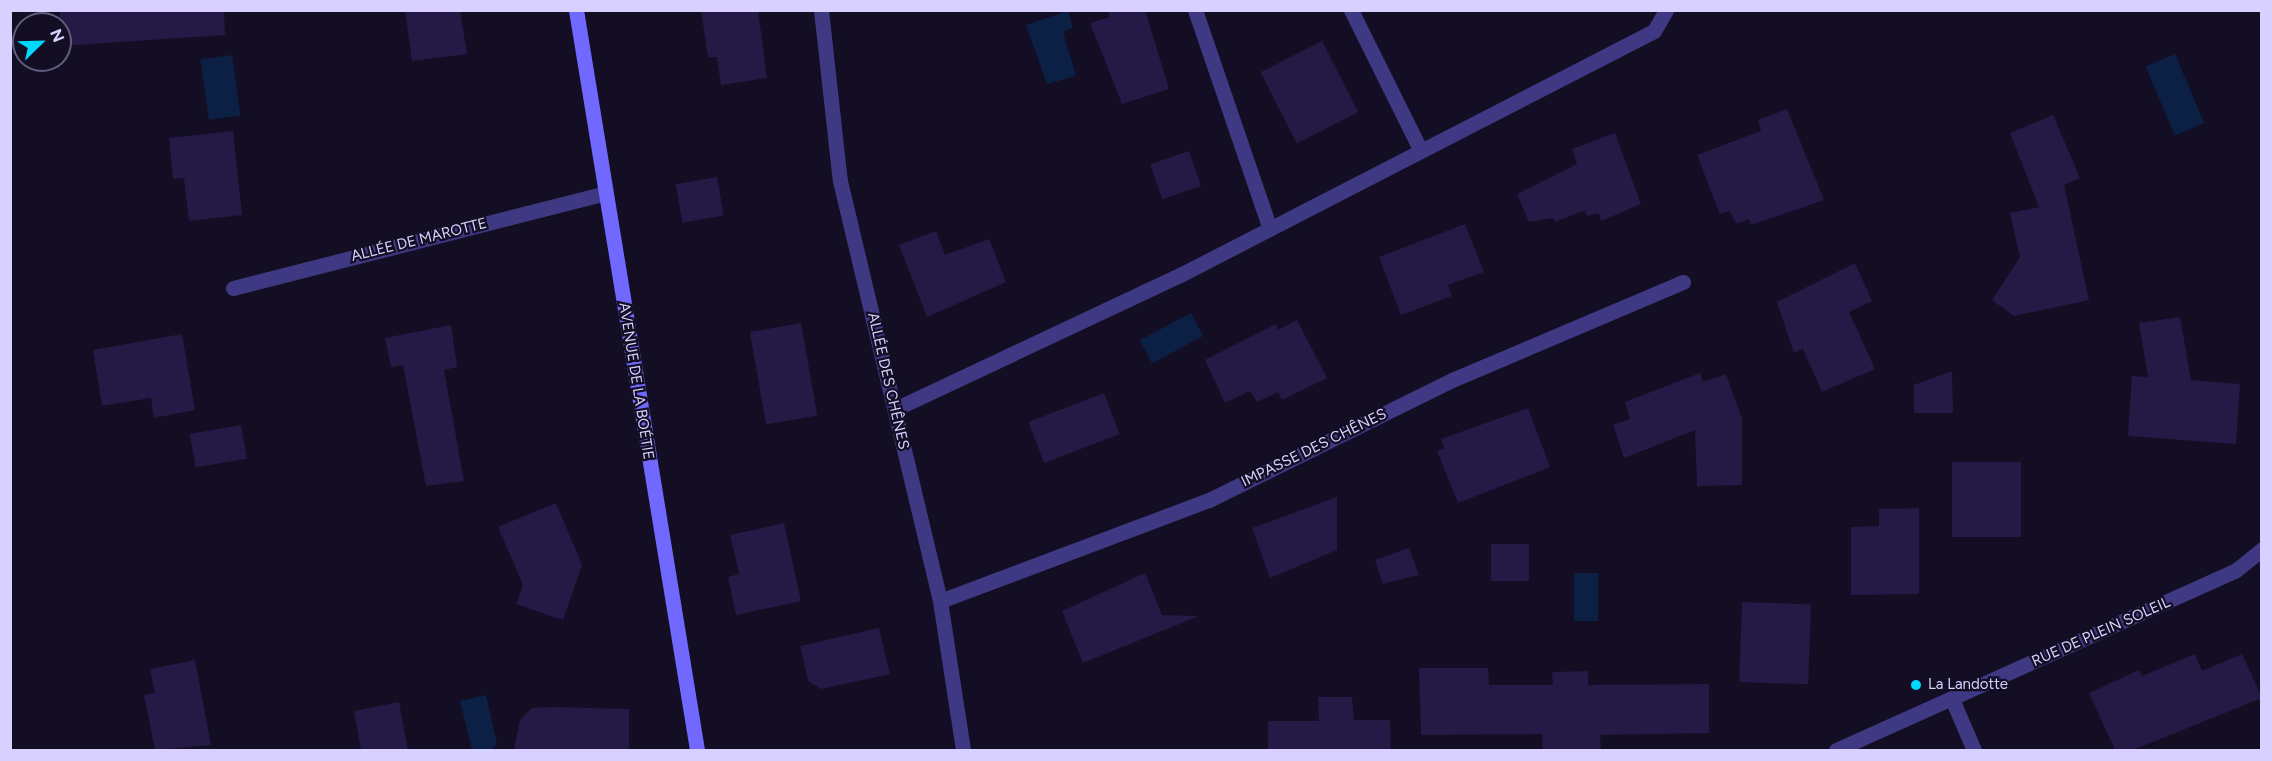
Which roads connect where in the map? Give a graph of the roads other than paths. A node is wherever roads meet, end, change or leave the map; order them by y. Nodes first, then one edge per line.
1 (576, 10) edge
2 (821, 10) edge
3 (1195, 10) edge
4 (1351, 10) edge
5 (1666, 10) edge
6 (1421, 151) junction
7 (605, 193) junction
8 (1270, 229) junction
9 (1683, 282) dead end
10 (233, 288) dead end
11 (895, 409) junction
12 (2262, 549) edge
13 (940, 601) junction
14 (1952, 699) junction
15 (697, 750) edge
16 (963, 750) edge
17 (1836, 750) edge
18 (1974, 750) edge

1 - 7 main road, AVENUE DE LA BOÉTIE
2 - 11 street, ALLÉE DES CHÊNES
3 - 8 street
4 - 6 street
5 - 6 street
6 - 8 street
7 - 10 street, ALLÉE DE MAROTTE
7 - 15 main road, AVENUE DE LA BOÉTIE
8 - 11 street
9 - 13 street, IMPASSE DES CHÊNES
11 - 13 street, ALLÉE DES CHÊNES
12 - 14 street, RUE DE PLEIN SOLEIL
13 - 16 street, ALLÉE DES CHÊNES
14 - 17 street, RUE DE PLEIN SOLEIL
14 - 18 street

